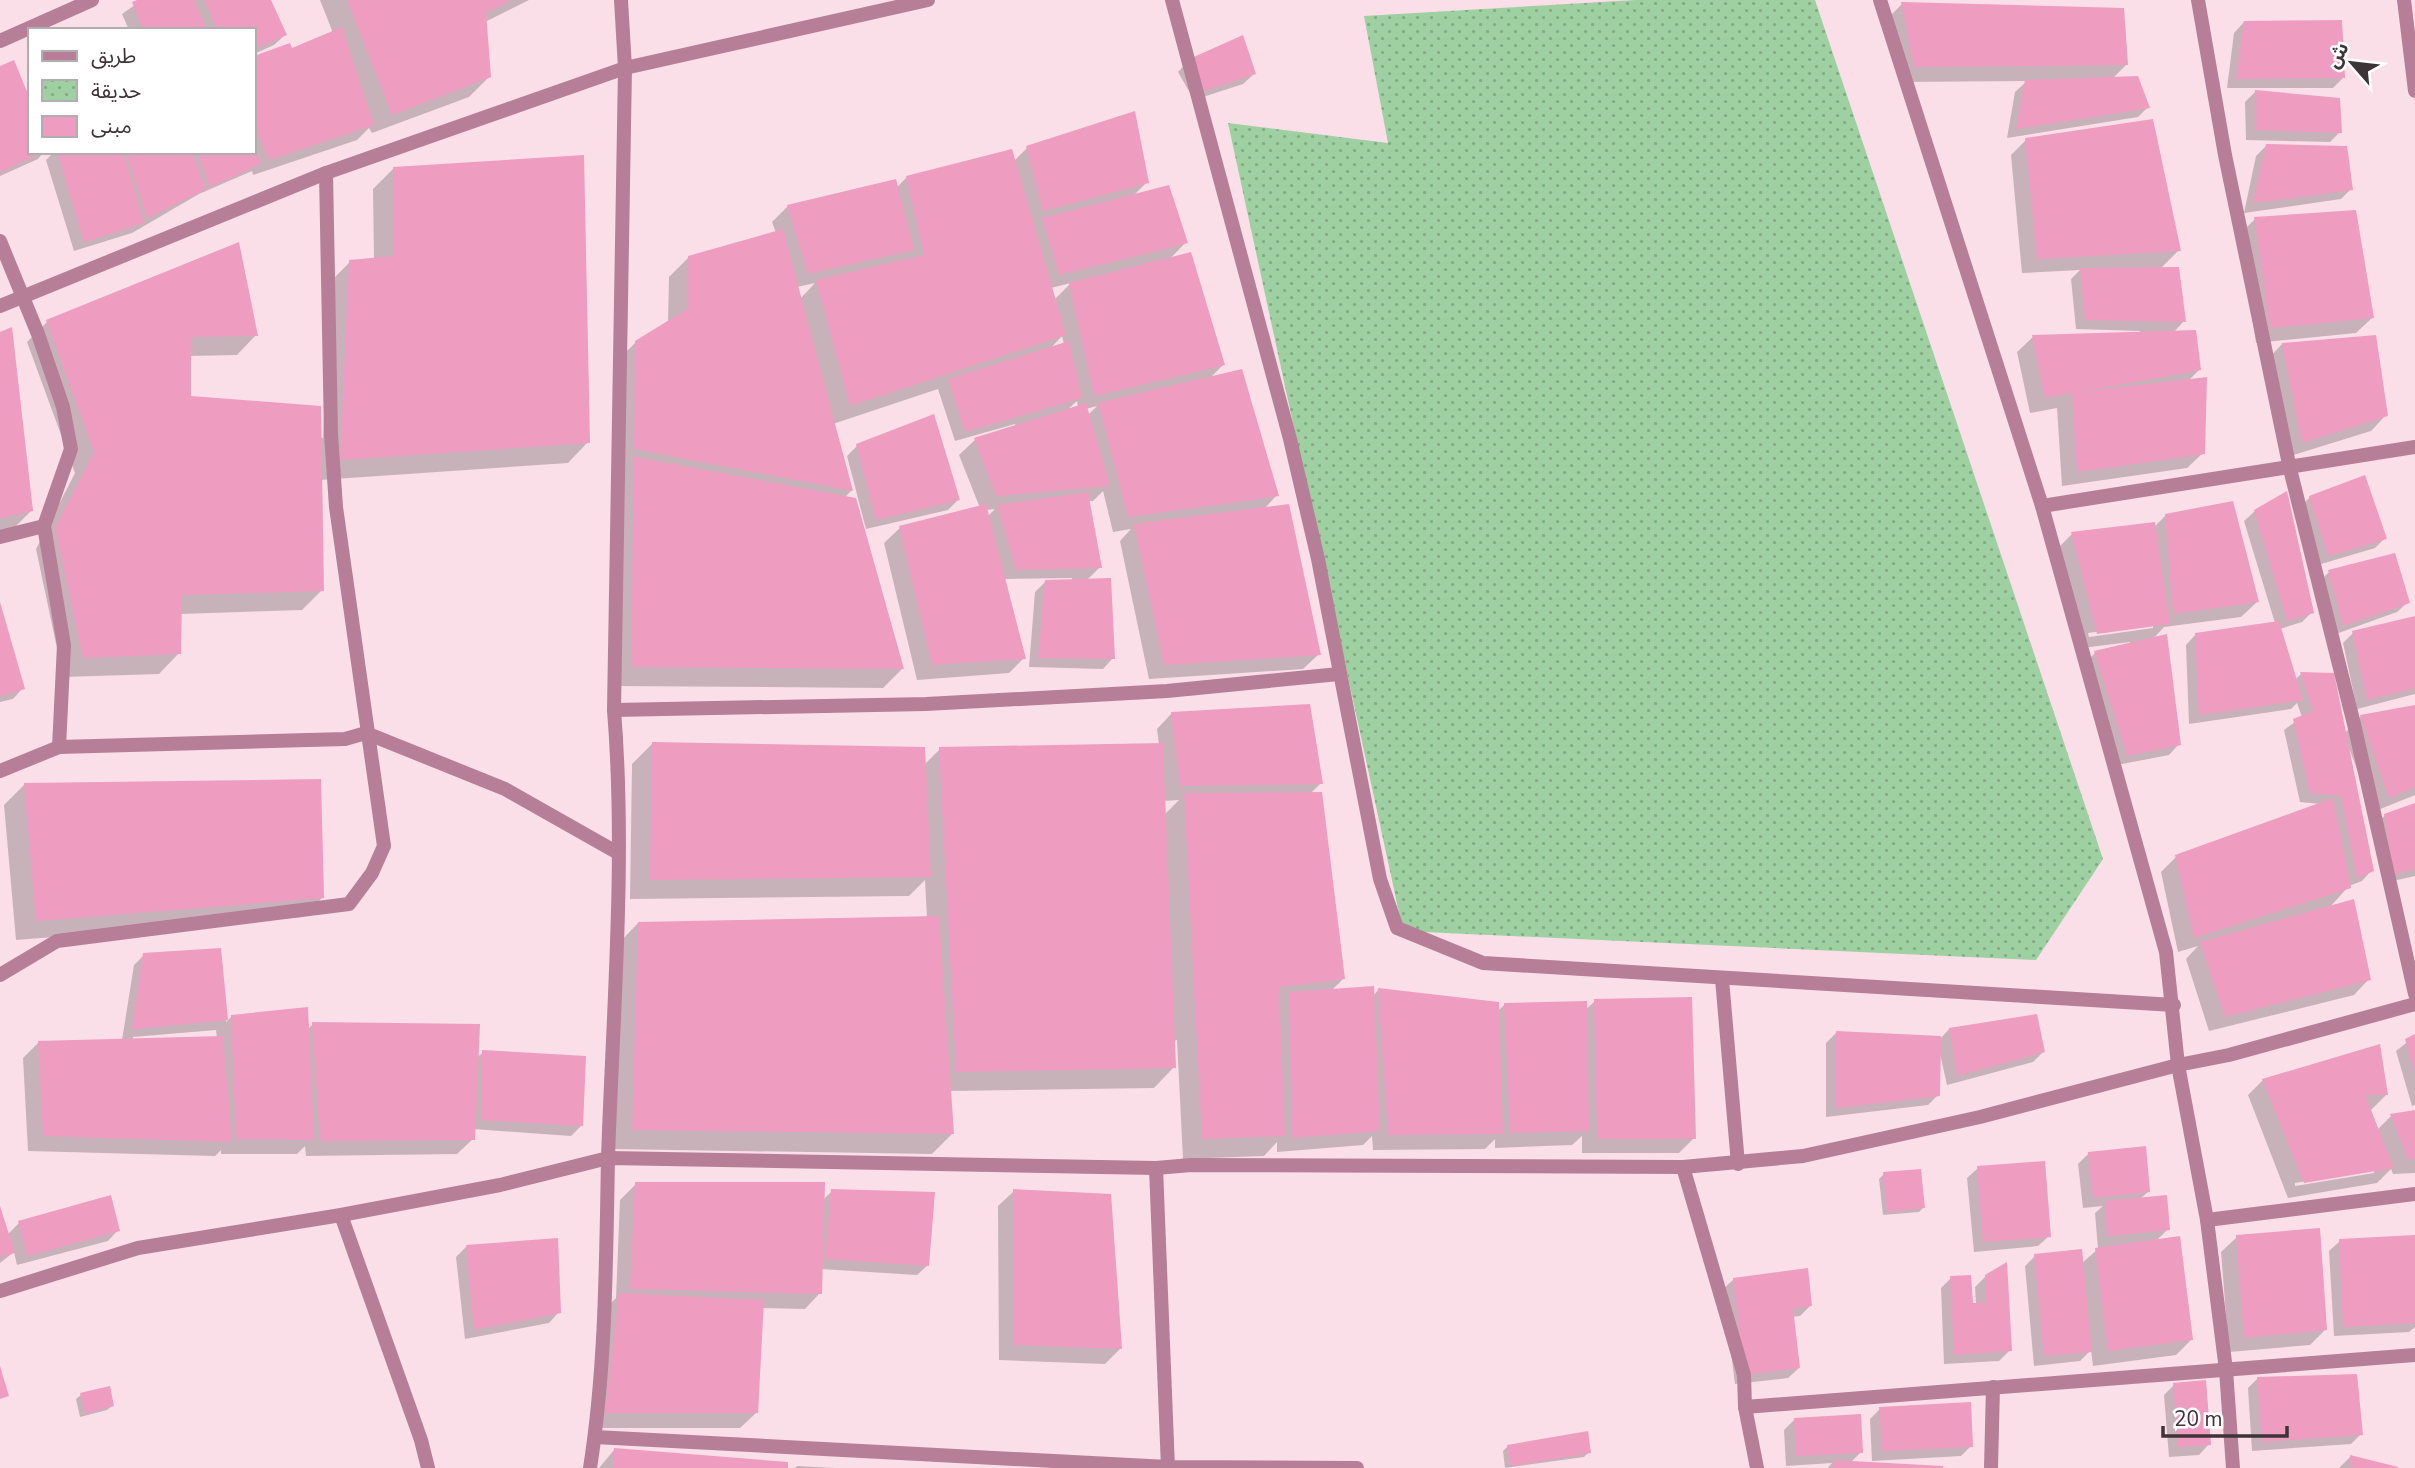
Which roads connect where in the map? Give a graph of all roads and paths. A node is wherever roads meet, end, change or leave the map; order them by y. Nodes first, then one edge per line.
1 (92, 0) edge
2 (621, 0) edge
3 (928, 0) edge
4 (1172, 0) edge
5 (1880, 0) edge
6 (2198, 0) edge
7 (2404, 0) edge
8 (29, 28) edge
9 (28, 29) edge
10 (0, 41) edge
11 (625, 68) junction
12 (2415, 91) edge
13 (326, 173) junction
14 (0, 241) edge
15 (24, 295) junction
16 (0, 306) edge
17 (2415, 447) edge
18 (2291, 469) junction
19 (2042, 506) junction
20 (44, 526) junction
21 (0, 537) edge
22 (1339, 674) junction
23 (614, 710) junction
24 (366, 733) junction
25 (59, 747) junction
26 (0, 771) edge
27 (618, 853) junction
28 (0, 975) edge
29 (1722, 979) junction
30 (2415, 994) edge
31 (2415, 1004) edge
32 (2174, 1005) junction
33 (2178, 1065) junction
34 (608, 1158) junction
35 (1738, 1164) junction
36 (1683, 1167) junction
37 (1156, 1168) junction
38 (2415, 1194) edge
39 (341, 1215) junction
40 (2207, 1220) junction
41 (0, 1292) edge
42 (2415, 1355) edge
43 (2226, 1370) junction
44 (1993, 1387) junction
45 (1745, 1406) junction
46 (595, 1437) junction
47 (428, 1468) edge
48 (590, 1468) edge
49 (1168, 1468) edge
50 (1357, 1468) edge
51 (1757, 1468) edge
52 (1991, 1468) edge
53 (2233, 1468) edge

1 - 8 street
2 - 11 street
3 - 11 street
4 - 22 street
5 - 19 street
6 - 18 street
7 - 12 street
9 - 10 street
11 - 13 street
11 - 23 street
13 - 15 street
13 - 24 street
14 - 15 street
15 - 16 street
15 - 20 street
17 - 18 street
18 - 19 street
18 - 30 street
19 - 32 street
20 - 21 street
20 - 25 street
22 - 23 street
22 - 29 street
23 - 27 street
24 - 25 street
24 - 27 street
24 - 28 street
25 - 26 street
27 - 34 street
29 - 32 street
29 - 35 street
31 - 33 street
32 - 33 street
33 - 35 street
33 - 40 street
34 - 37 street
34 - 39 street
34 - 46 street
35 - 36 street
36 - 37 street
36 - 45 street
37 - 49 street
38 - 40 street
39 - 41 street
39 - 47 street
40 - 43 street
42 - 43 street
43 - 44 street
43 - 53 street
44 - 45 street
44 - 52 street
45 - 51 street
46 - 48 street
46 - 49 street
49 - 50 street

